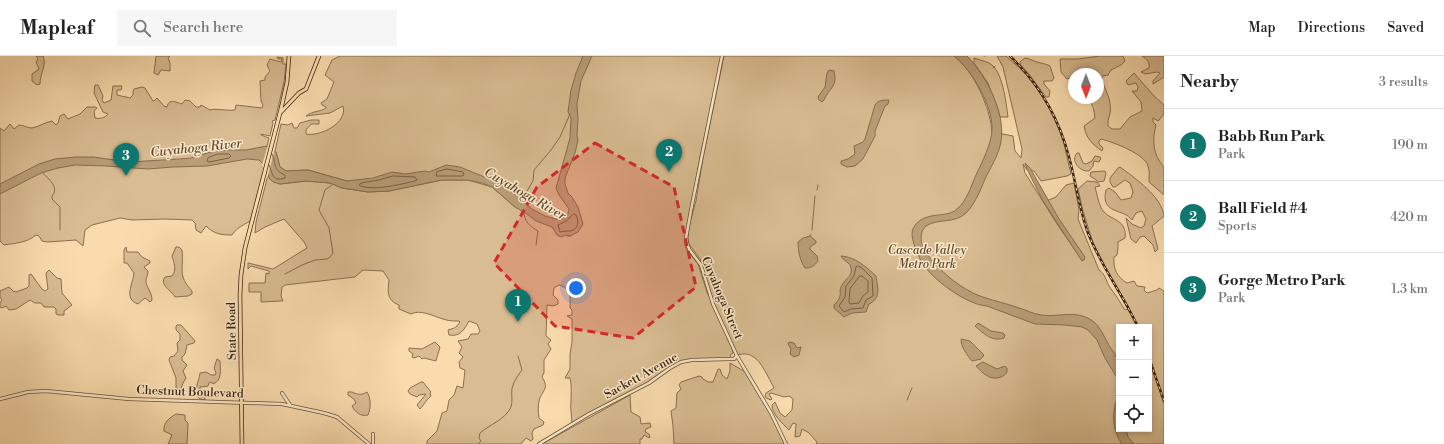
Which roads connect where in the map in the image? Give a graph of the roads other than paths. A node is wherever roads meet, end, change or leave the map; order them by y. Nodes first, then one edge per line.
1 (289, 56) edge
2 (319, 56) edge
3 (722, 56) edge
4 (280, 114) junction
5 (737, 356) junction
6 (282, 393) dead end
7 (0, 399) edge
8 (242, 403) junction
9 (291, 405) junction
10 (373, 434) dead end
11 (242, 444) edge
12 (369, 444) edge
13 (373, 444) edge
14 (539, 444) edge
15 (786, 444) edge

1 - 4 main road, State Road
2 - 4 main road
3 - 5 street, Cuyahoga Street
4 - 8 main road, State Road
5 - 14 street, Sackett Avenue
5 - 15 street, Cuyahoga Street
6 - 9 street
7 - 8 street, Chestnut Boulevard
8 - 9 street, Chestnut Boulevard
8 - 11 main road, State Road
9 - 12 street, Chestnut Boulevard
10 - 13 street

